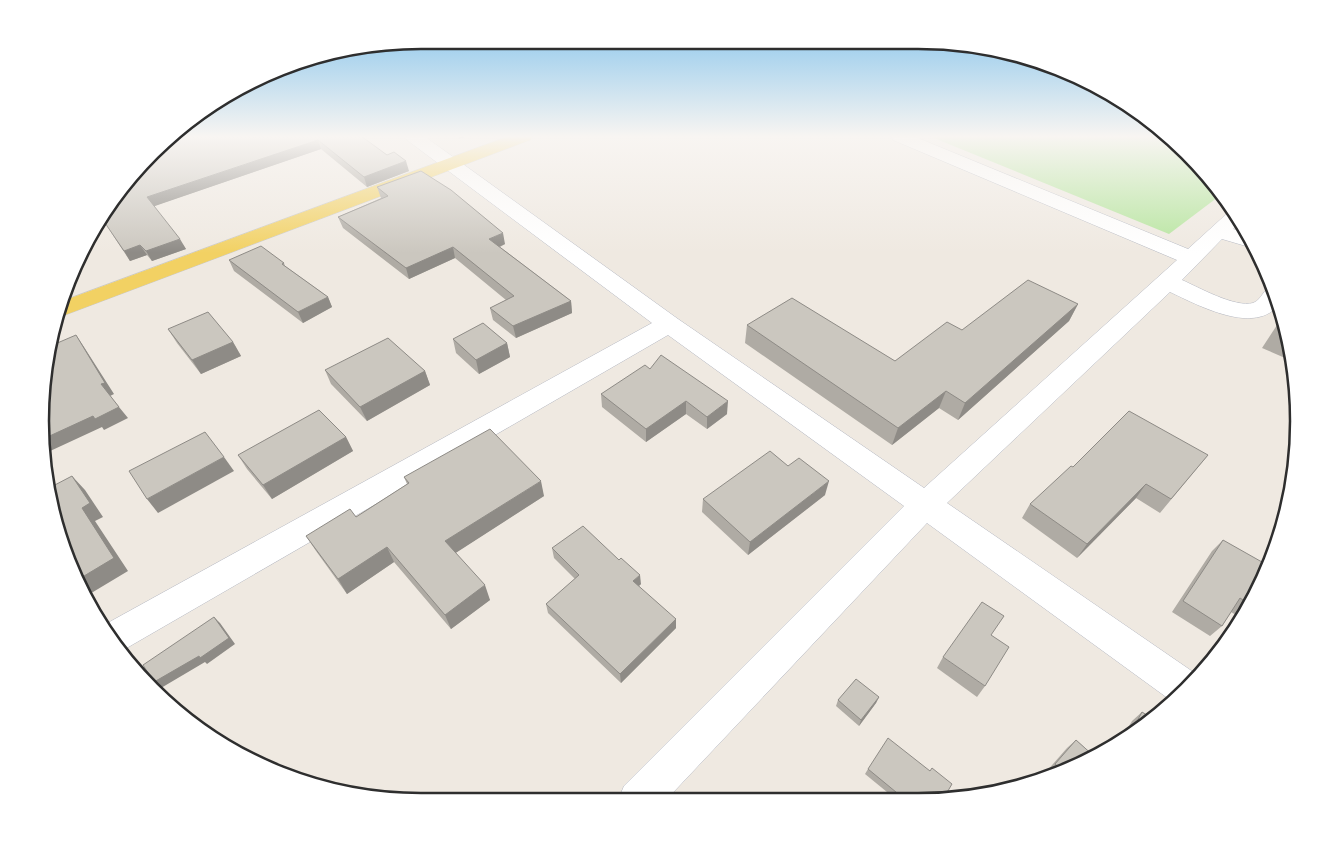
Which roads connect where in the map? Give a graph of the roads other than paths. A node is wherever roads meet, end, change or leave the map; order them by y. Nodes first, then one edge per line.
1 (419, 175) edge
2 (469, 175) edge
3 (994, 175) edge
4 (1228, 223) edge
5 (1191, 258) junction
6 (1167, 282) junction
7 (1270, 300) edge
8 (67, 308) edge
9 (669, 324) junction
10 (926, 504) junction
11 (117, 636) edge
12 (1180, 685) edge
13 (645, 793) edge

1 - 8 main road
2 - 9 street
3 - 5 street
4 - 5 street
5 - 6 street
6 - 7 street
6 - 10 street
9 - 10 street
9 - 11 street
10 - 12 street
10 - 13 street

